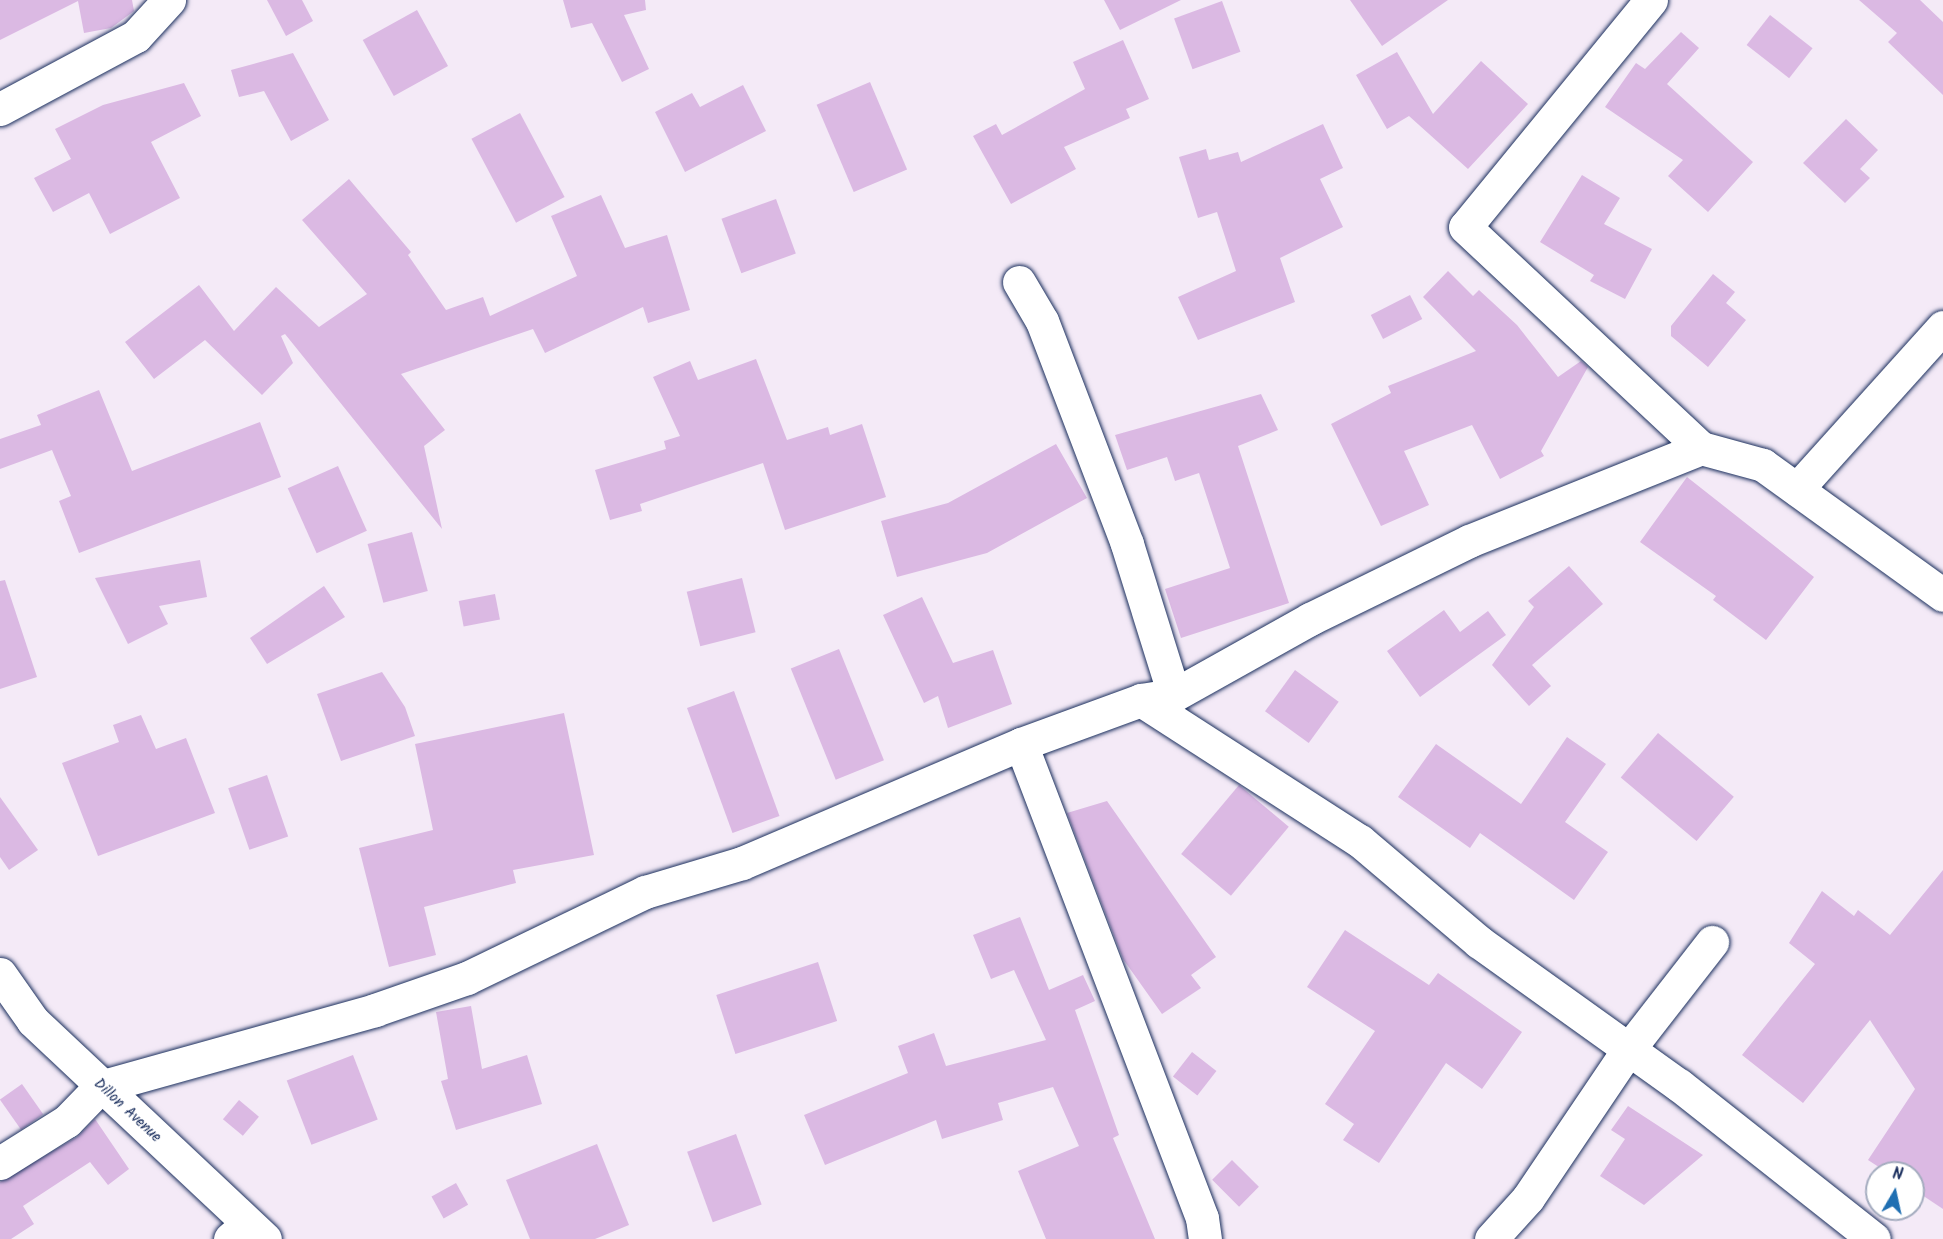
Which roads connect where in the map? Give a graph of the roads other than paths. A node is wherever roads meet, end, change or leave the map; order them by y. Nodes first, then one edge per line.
1 (169, 0) edge
2 (1651, 0) edge
3 (0, 109) edge
4 (1019, 282) dead end
5 (1943, 327) edge
6 (1701, 448) junction
7 (1797, 489) junction
8 (1943, 595) edge
9 (1174, 695) junction
10 (1141, 700) junction
11 (1021, 744) junction
12 (1712, 942) dead end
13 (0, 974) edge
14 (1628, 1050) junction
15 (100, 1087) junction
16 (0, 1162) edge
17 (247, 1234) edge
18 (1205, 1239) edge
19 (1491, 1239) edge
20 (1874, 1239) edge

1 - 3 street
2 - 6 street
4 - 9 street
5 - 7 street
6 - 7 street
6 - 9 street
7 - 8 street
9 - 10 street
10 - 11 street
10 - 14 street
11 - 15 street
11 - 18 street
12 - 14 street
13 - 15 street, Dillon Avenue
14 - 19 street
14 - 20 street
15 - 16 street
15 - 17 street, Dillon Avenue

